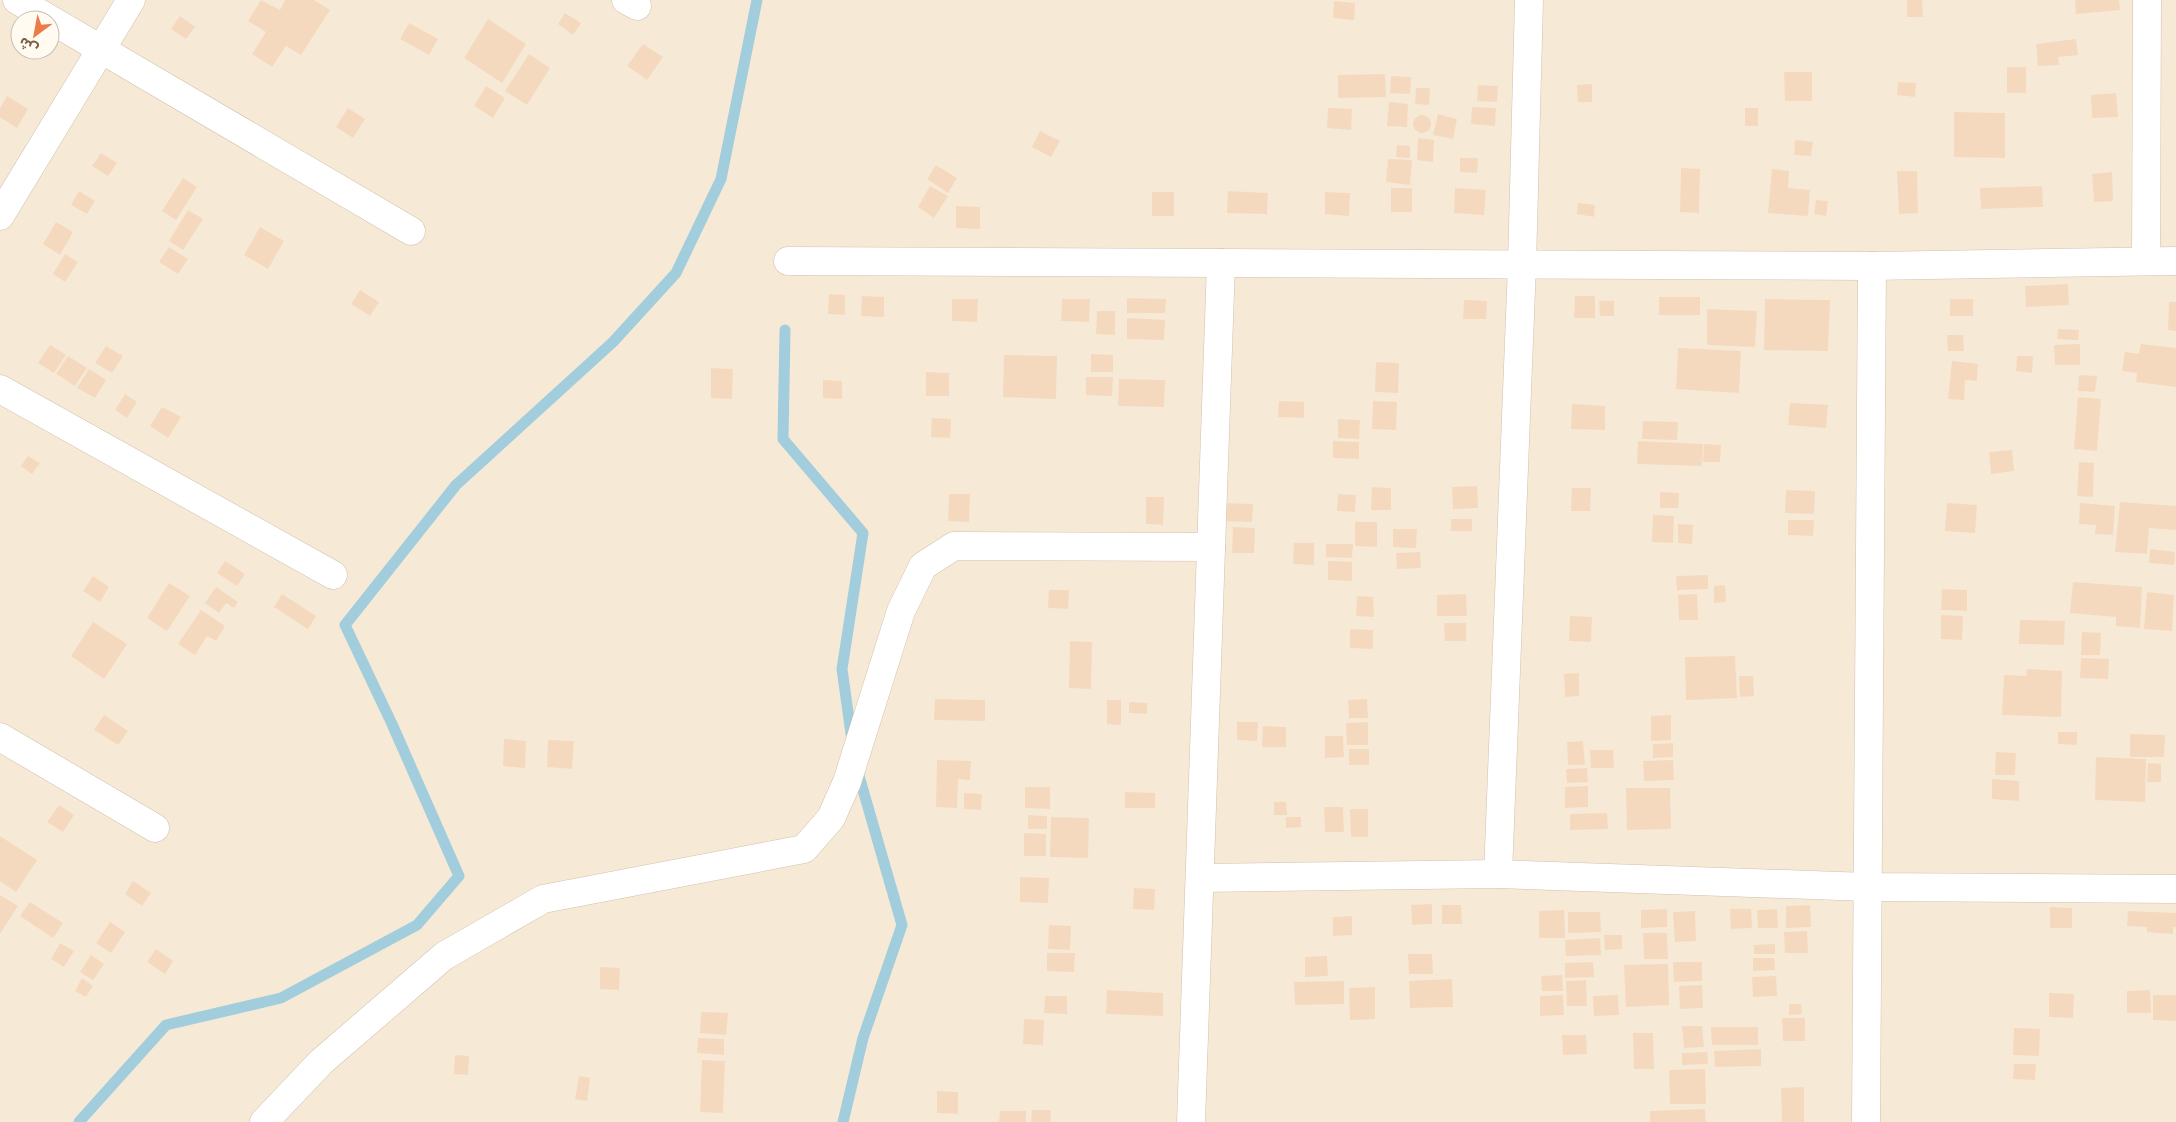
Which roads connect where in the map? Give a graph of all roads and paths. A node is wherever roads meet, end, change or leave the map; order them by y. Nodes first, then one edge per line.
1 (18, 0) edge
2 (131, 0) edge
3 (1529, 0) edge
4 (2147, 0) edge
5 (101, 48) junction
6 (0, 216) edge
7 (411, 231) dead end
8 (788, 261) dead end
9 (2146, 261) junction
10 (2176, 261) edge
11 (1221, 263) junction
12 (1522, 264) junction
13 (1872, 266) junction
14 (0, 389) edge
15 (1211, 547) junction
16 (333, 575) dead end
17 (0, 737) edge
18 (155, 828) dead end
19 (1498, 874) junction
20 (1200, 878) junction
21 (1867, 887) junction
22 (2176, 889) edge
23 (264, 1122) edge
24 (1191, 1122) edge
25 (1866, 1122) edge

1 - 5 street
2 - 5 street
3 - 12 street
4 - 9 street
5 - 6 street
5 - 7 street
8 - 11 street
9 - 10 street
9 - 13 street
11 - 12 street
11 - 15 street
12 - 13 street
12 - 19 street
13 - 21 street
14 - 16 street
15 - 20 street
15 - 23 street
17 - 18 street
19 - 20 street
19 - 21 street
20 - 24 street
21 - 22 street
21 - 25 street

